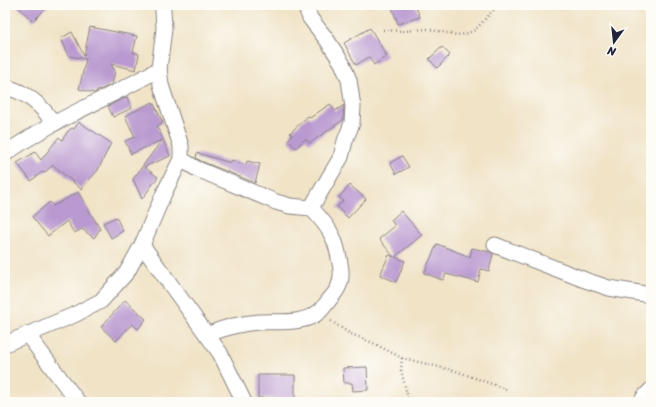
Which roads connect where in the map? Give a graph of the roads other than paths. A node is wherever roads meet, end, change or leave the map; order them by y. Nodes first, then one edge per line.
1 (162, 5) edge
2 (305, 5) edge
3 (159, 69) junction
4 (5, 87) edge
5 (53, 123) junction
6 (5, 154) edge
7 (181, 159) junction
8 (311, 208) junction
9 (142, 245) junction
10 (495, 245) dead end
11 (651, 295) edge
12 (27, 334) junction
13 (207, 335) junction
14 (5, 344) edge
15 (651, 390) edge
16 (78, 402) edge
17 (244, 402) edge
18 (641, 402) edge

1 - 3 street
2 - 8 street
3 - 5 street
3 - 7 street
4 - 5 street
5 - 6 street
7 - 8 street
7 - 9 street
8 - 13 street
9 - 12 street
9 - 13 street
10 - 11 street
12 - 14 street
12 - 16 street
13 - 17 street
15 - 18 street

